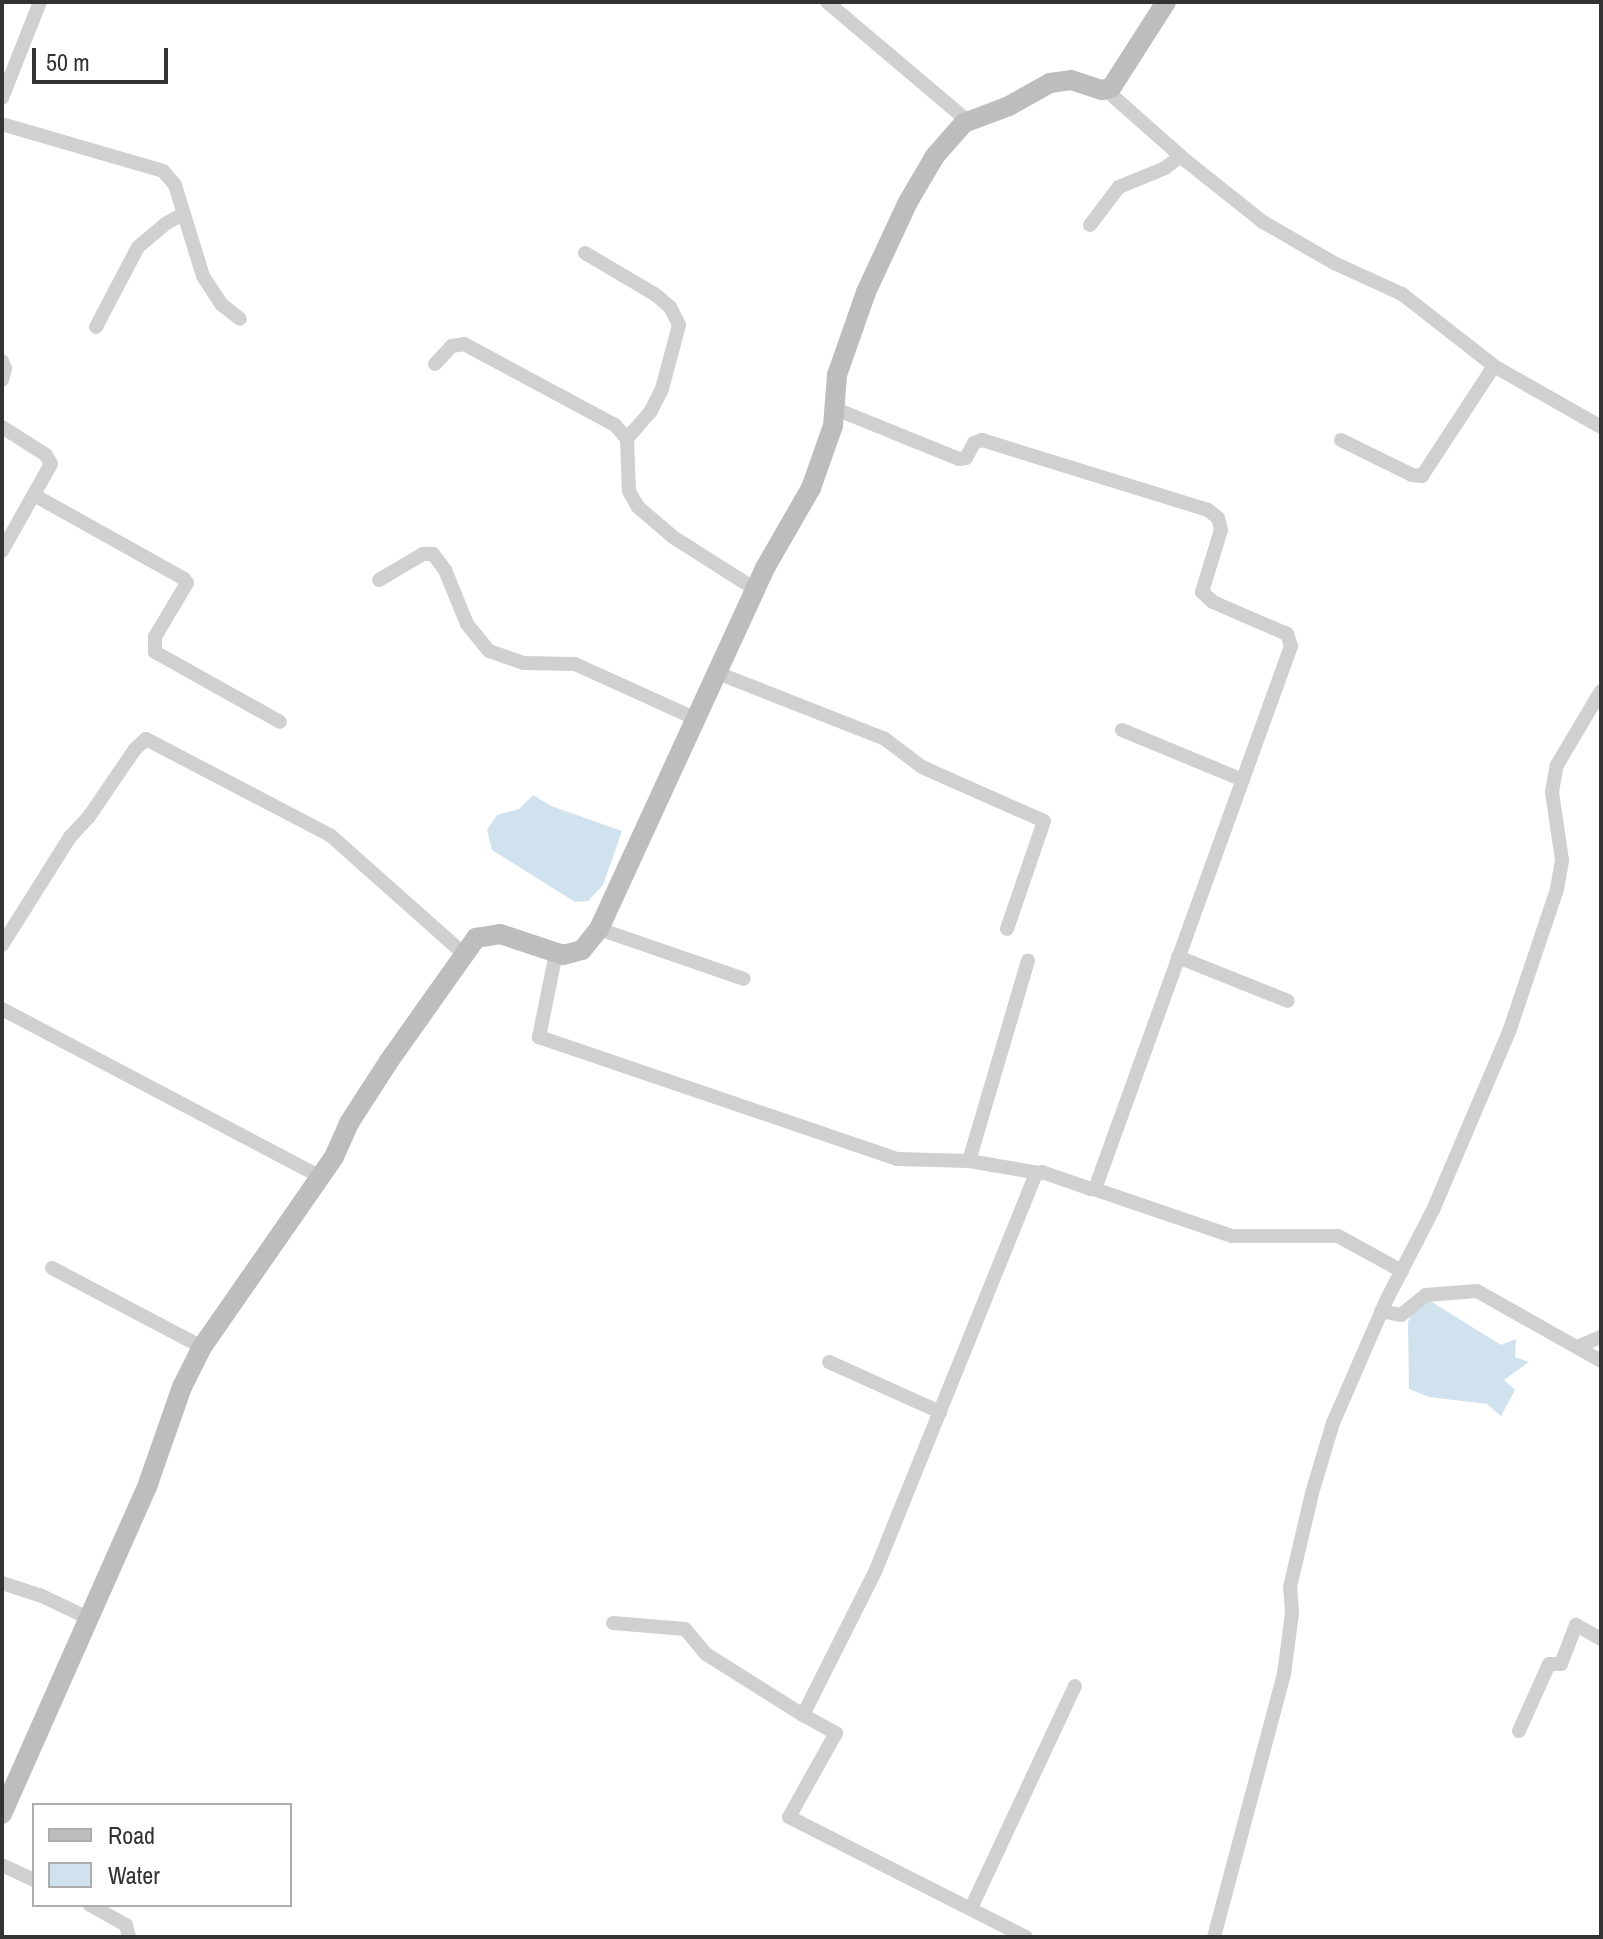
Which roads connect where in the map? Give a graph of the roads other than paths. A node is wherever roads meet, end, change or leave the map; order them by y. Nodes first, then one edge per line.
1 (40, 2) edge
2 (827, 2) edge
3 (1166, 2) edge
4 (1106, 90) junction
5 (2, 98) edge
6 (3, 121) edge
7 (969, 122) junction
8 (2, 141) edge
9 (1181, 156) junction
10 (183, 214) junction
11 (1090, 225) dead end
12 (585, 253) dead end
13 (240, 319) dead end
14 (96, 327) dead end
15 (2, 361) edge
16 (435, 364) dead end
17 (1494, 366) junction
18 (2, 380) edge
19 (836, 409) junction
20 (2, 427) edge
21 (1601, 427) edge
22 (627, 439) junction
23 (1341, 440) dead end
24 (34, 495) junction
25 (2, 551) edge
26 (379, 580) dead end
27 (755, 589) junction
28 (715, 672) junction
29 (1601, 691) edge
30 (694, 718) junction
31 (280, 722) dead end
32 (1122, 730) dead end
33 (1243, 780) junction
34 (599, 929) junction
35 (1007, 929) dead end
36 (2, 945) edge
37 (463, 953) junction
38 (556, 953) junction
39 (1178, 957) junction
40 (1028, 961) dead end
41 (744, 979) dead end
42 (1288, 1001) dead end
43 (2, 1009) edge
44 (969, 1161) junction
45 (1039, 1173) junction
46 (320, 1177) junction
47 (1094, 1189) junction
48 (52, 1268) dead end
49 (1402, 1271) junction
50 (1381, 1311) junction
51 (1601, 1337) edge
52 (202, 1347) junction
53 (1577, 1347) junction
54 (1601, 1361) edge
55 (829, 1362) dead end
56 (940, 1412) junction
57 (2, 1583) edge
58 (90, 1619) junction
59 (613, 1623) dead end
60 (1601, 1639) edge
61 (1075, 1686) dead end
62 (803, 1715) junction
63 (1519, 1731) dead end
64 (8, 1783) edge
65 (2, 1814) edge
66 (2, 1865) edge
67 (32, 1879) edge
68 (94, 1907) edge
69 (971, 1908) junction
70 (129, 1937) edge
71 (1026, 1937) edge
72 (1215, 1937) edge

1 - 5 street
2 - 7 street
3 - 4 main road
4 - 7 main road
4 - 9 street
6 - 8 street
6 - 10 street
7 - 19 main road
9 - 11 street
9 - 17 street
10 - 13 street
10 - 14 street
12 - 22 street
15 - 18 street
16 - 22 street
17 - 21 street
17 - 23 street
19 - 27 main road
19 - 33 street
20 - 24 street
22 - 27 street
24 - 25 street
24 - 31 street
26 - 30 street
27 - 28 main road
28 - 30 main road
28 - 35 street
29 - 49 street
30 - 34 main road
32 - 33 street
33 - 39 street
34 - 38 main road
34 - 41 street
36 - 37 street
37 - 38 main road
37 - 46 main road
38 - 44 street
39 - 42 street
39 - 47 street
40 - 44 street
43 - 46 street
44 - 45 street
45 - 47 street
45 - 56 street
46 - 52 main road
47 - 49 street
48 - 52 street
49 - 50 street
50 - 53 street
50 - 72 street
51 - 53 street
52 - 58 main road
53 - 54 street
55 - 56 street
56 - 62 street
57 - 58 street
58 - 64 main road
59 - 62 street
60 - 63 street
61 - 69 street
62 - 69 street
64 - 65 main road
66 - 67 street
68 - 70 street
69 - 71 street

